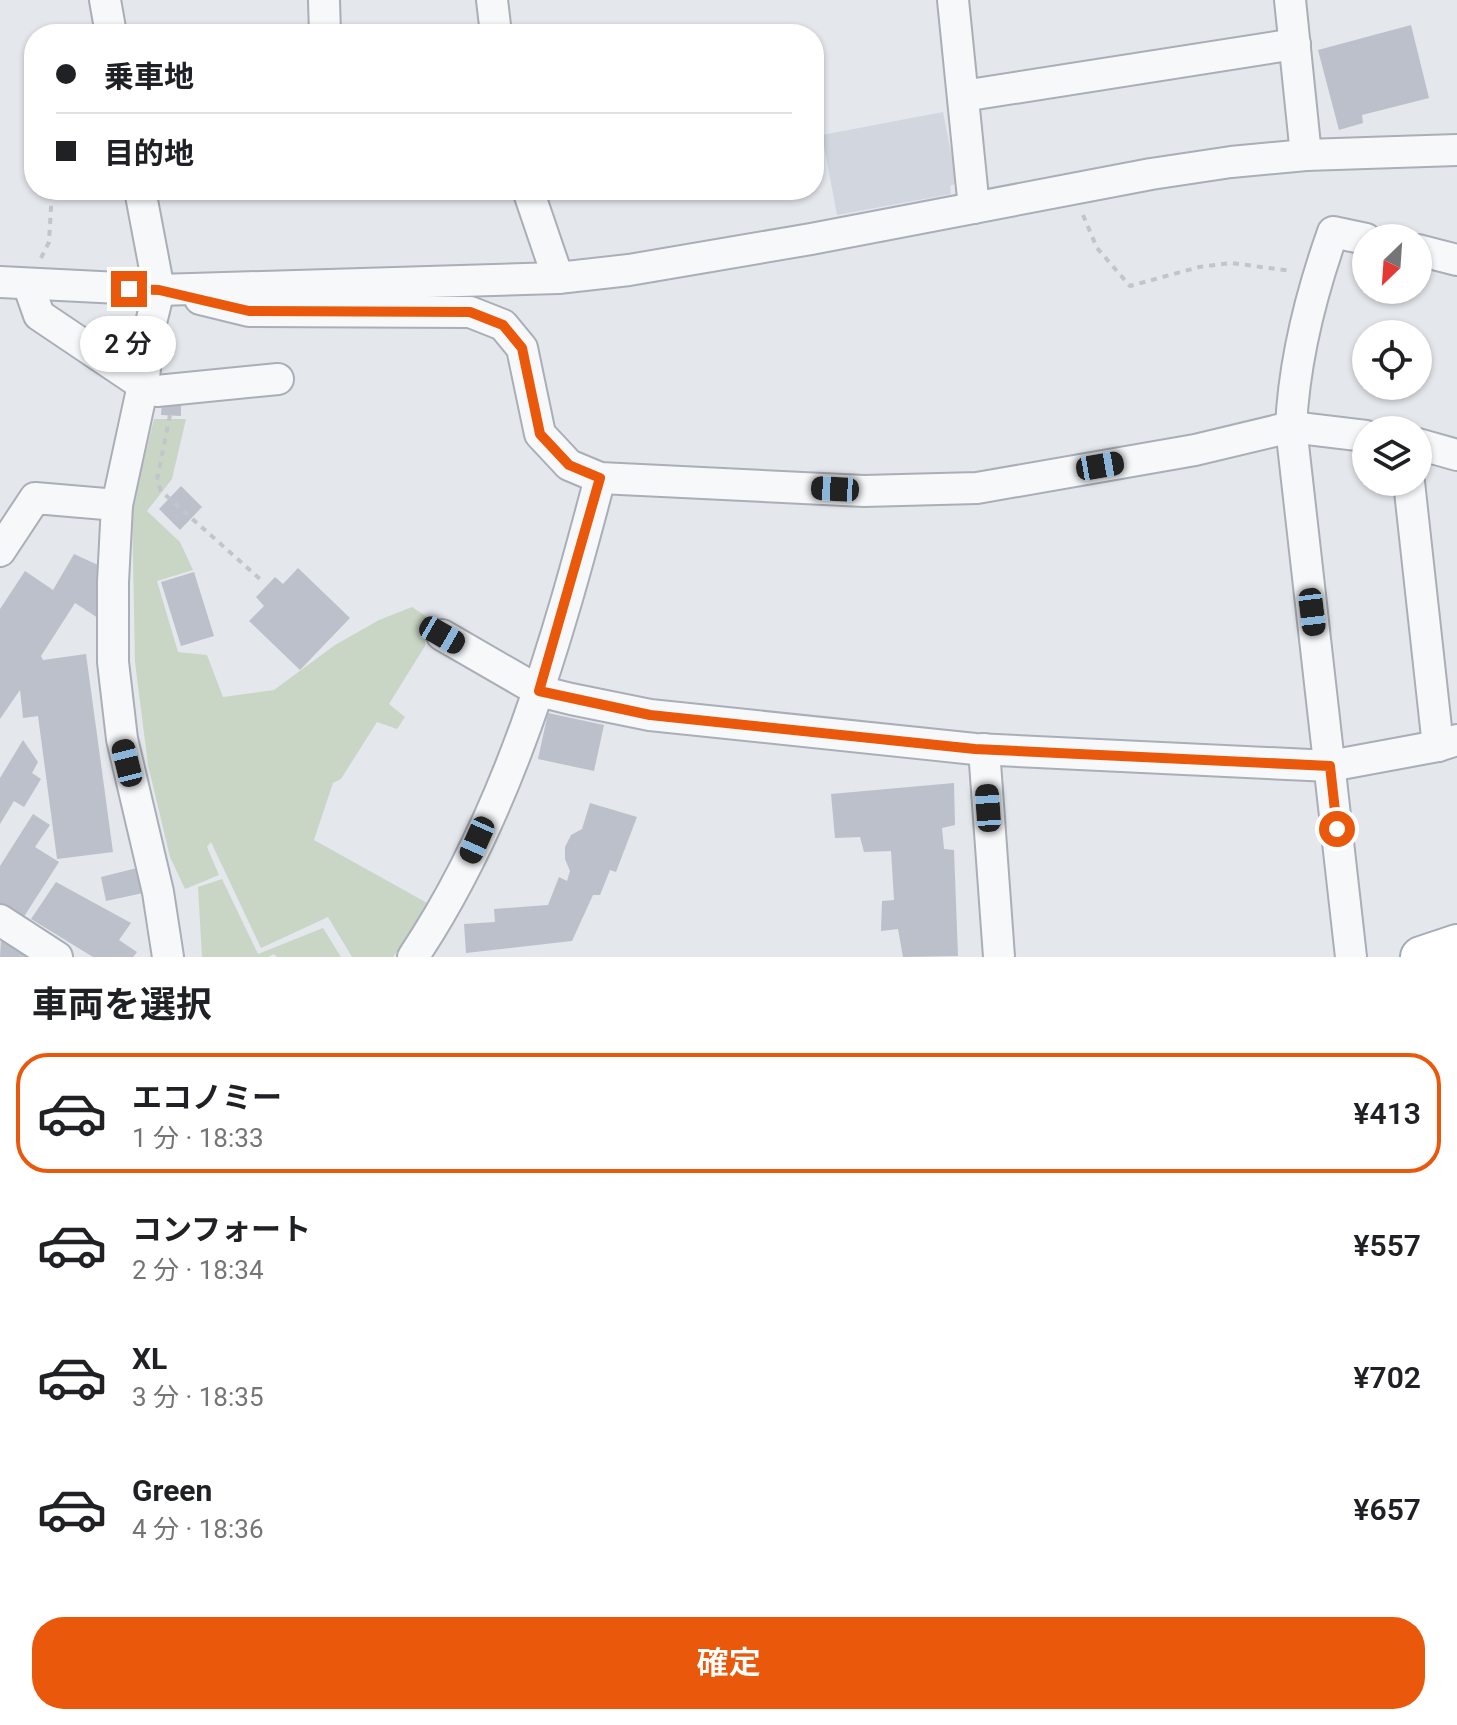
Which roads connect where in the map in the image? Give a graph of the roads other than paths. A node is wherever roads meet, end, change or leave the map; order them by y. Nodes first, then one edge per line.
1 (105, 0) edge
2 (324, 0) edge
3 (492, 0) edge
4 (953, 0) edge
5 (1290, 0) edge
6 (112, 24) edge
7 (325, 24) edge
8 (495, 24) edge
9 (1295, 44) junction
10 (963, 96) junction
11 (1457, 150) edge
12 (1306, 155) junction
13 (142, 200) edge
14 (531, 200) edge
15 (974, 208) junction
16 (1352, 236) edge
17 (1432, 254) edge
18 (1457, 260) edge
19 (558, 278) junction
20 (21, 284) edge
21 (159, 290) junction
22 (278, 379) dead end
23 (143, 385) junction
24 (1291, 427) junction
25 (1352, 434) edge
26 (1432, 448) edge
27 (1457, 455) edge
28 (600, 478) junction
29 (1411, 496) edge
30 (117, 505) junction
31 (0, 551) edge
32 (442, 635) dead end
33 (539, 691) junction
34 (1448, 743) edge
35 (984, 749) junction
36 (1330, 766) junction
37 (0, 920) edge
38 (1457, 945) edge
39 (57, 957) edge
40 (168, 957) edge
41 (413, 957) edge
42 (999, 957) edge
43 (1351, 957) edge
44 (1421, 957) edge

1 - 6 street
2 - 7 street
3 - 8 street
4 - 10 street
5 - 9 street
9 - 10 street
9 - 12 street
10 - 15 street
11 - 12 street
12 - 15 street
13 - 21 street
14 - 19 street
15 - 19 street
16 - 24 street
17 - 18 street
19 - 21 street
20 - 21 street
20 - 23 street
21 - 23 street
21 - 28 street
22 - 23 street
23 - 30 street
24 - 25 street
24 - 28 street
24 - 36 street
26 - 27 street
28 - 33 street
29 - 34 street
30 - 31 street
30 - 40 street
32 - 33 street
33 - 35 street
33 - 41 street
34 - 36 street
35 - 36 street
35 - 42 street
36 - 43 street
37 - 39 street
38 - 44 main road

